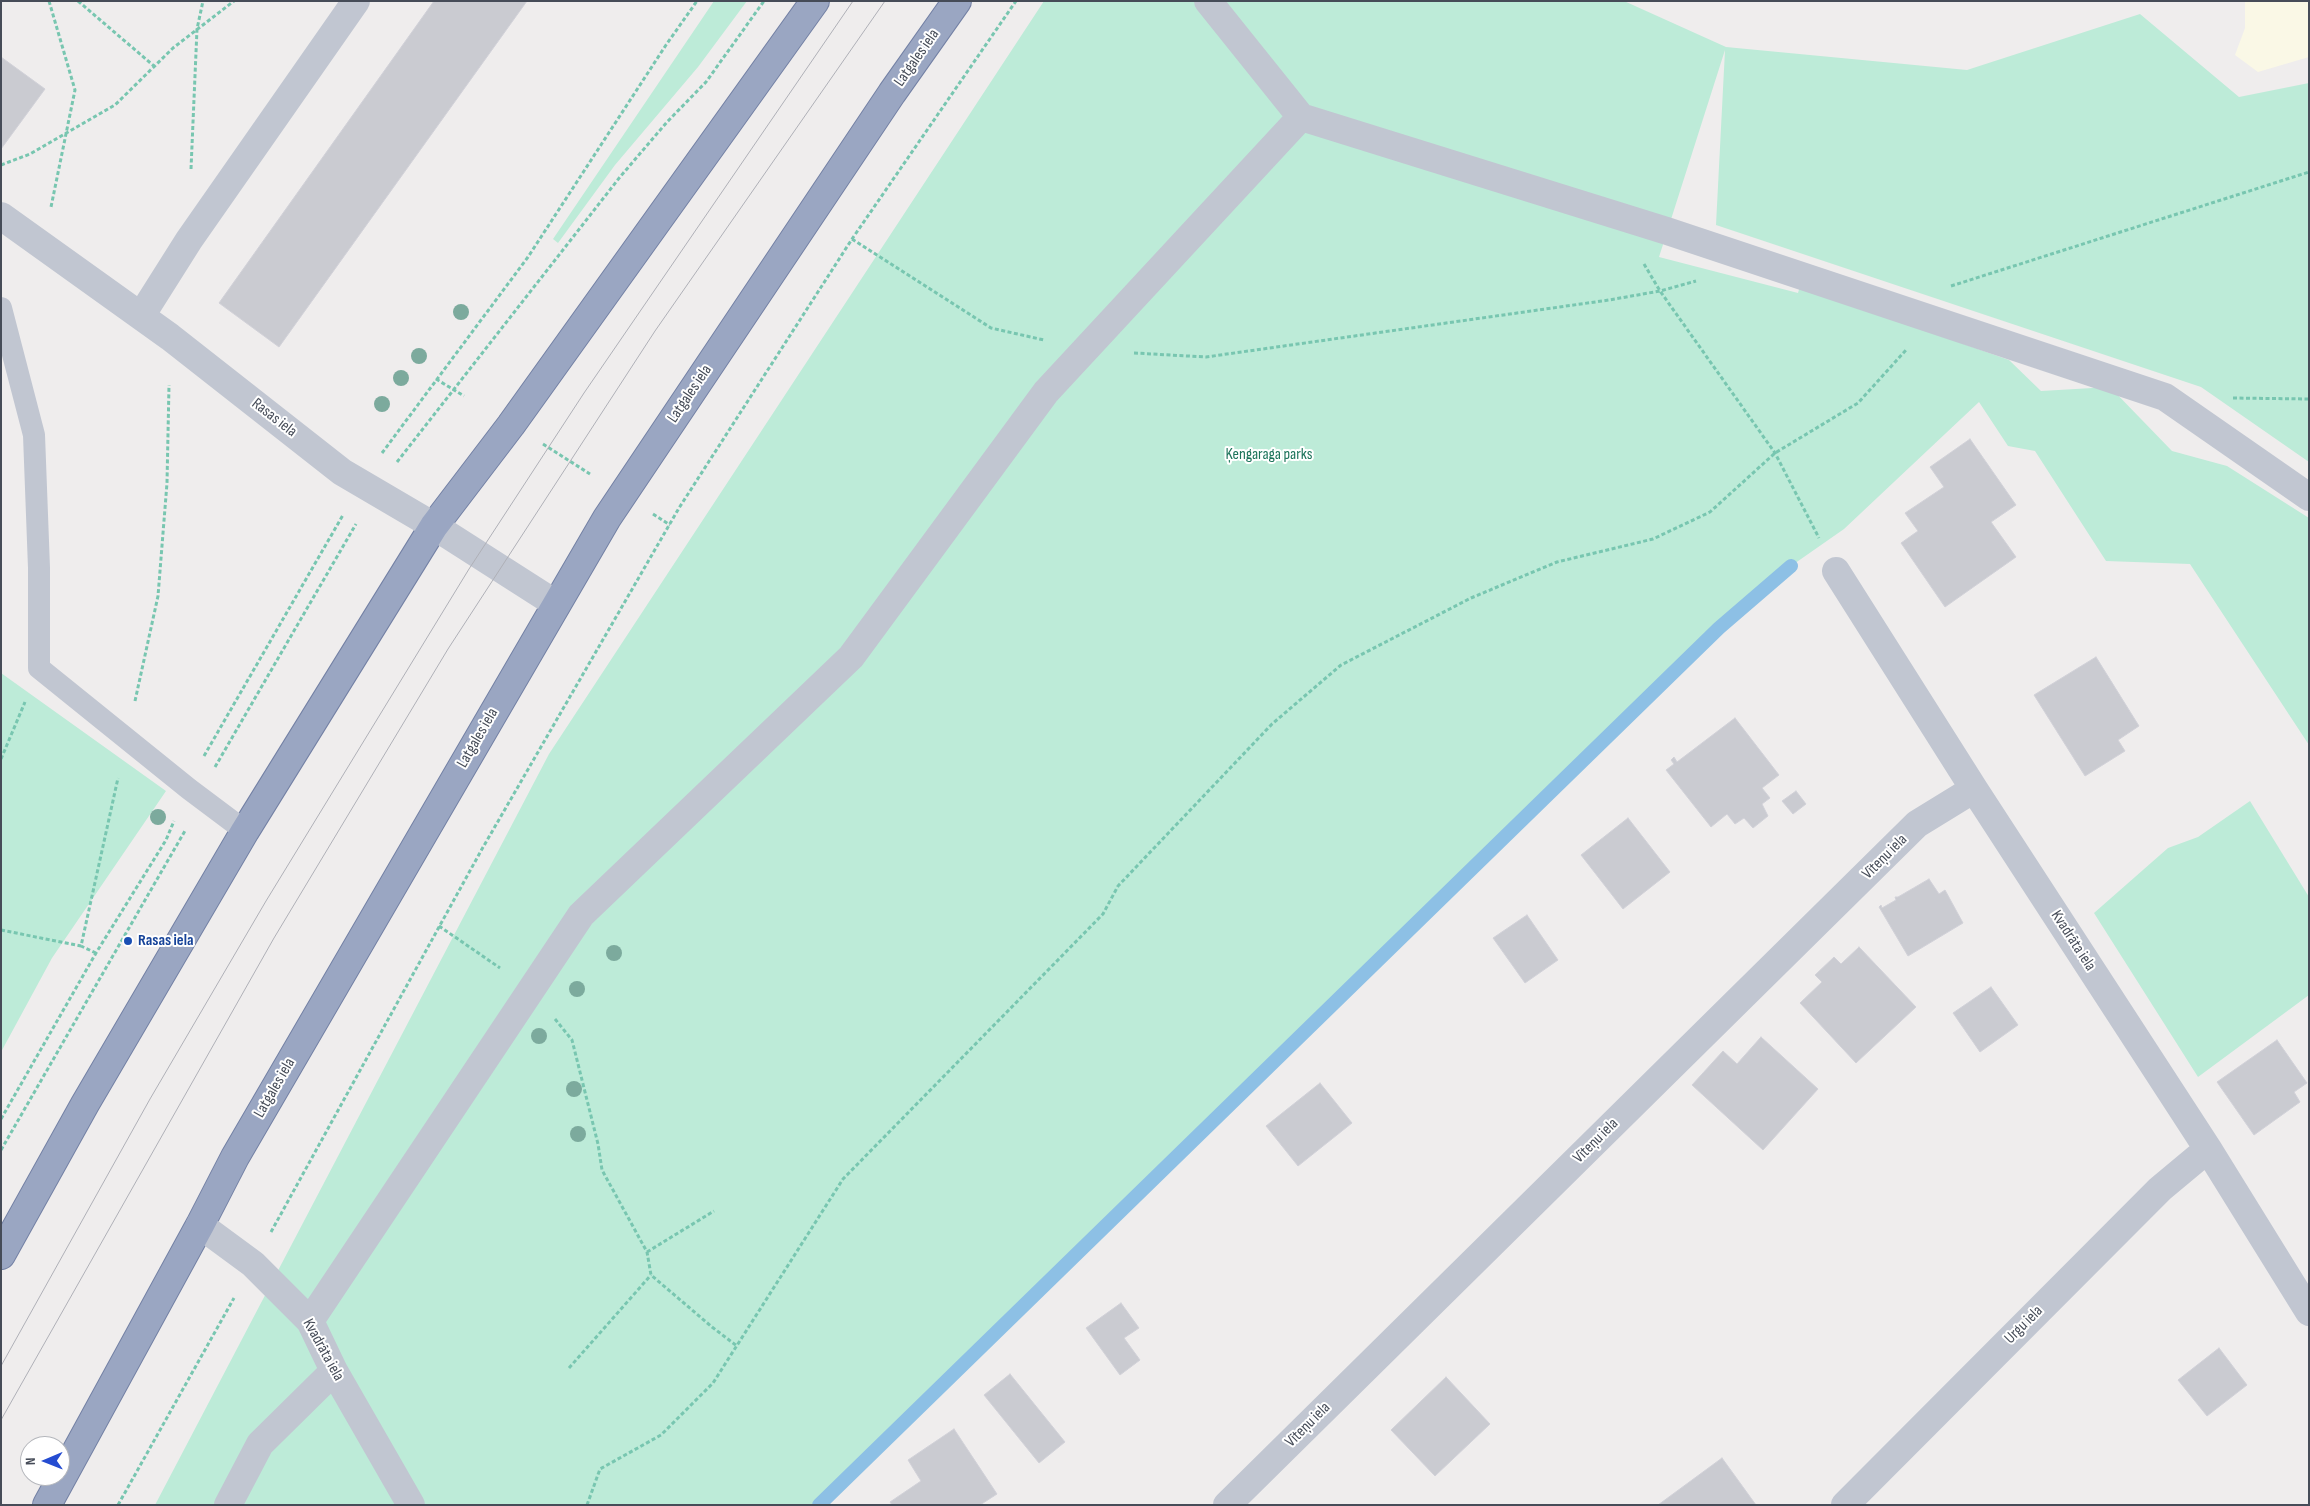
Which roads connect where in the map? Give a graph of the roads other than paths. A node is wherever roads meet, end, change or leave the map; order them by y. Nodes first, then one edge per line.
1 (356, 1) edge
2 (815, 1) edge
3 (957, 1) edge
4 (1208, 1) edge
5 (1301, 118) junction
6 (1, 216) edge
7 (1, 308) edge
8 (141, 316) junction
9 (2309, 496) edge
10 (434, 526) junction
11 (1836, 571) road end
12 (556, 604) junction
13 (1974, 789) junction
14 (245, 831) junction
15 (2208, 1149) junction
16 (200, 1226) junction
17 (1, 1255) edge
18 (2309, 1312) edge
19 (310, 1321) junction
20 (334, 1371) junction
21 (47, 1505) edge
22 (228, 1505) edge
23 (411, 1505) edge
24 (1227, 1505) edge
25 (1844, 1505) edge

1 - 8 street
2 - 10 highway
3 - 12 highway, Latgales iela
4 - 5 street
5 - 9 street
5 - 19 street
6 - 8 street, Rasas iela
7 - 14 lane
8 - 10 street, Rasas iela
10 - 12 street, Rasas iela
10 - 14 highway
11 - 13 street, Kvadrāta iela
12 - 16 highway, Latgales iela
13 - 15 street, Kvadrāta iela
13 - 24 street, Vīteņu iela
14 - 17 highway
15 - 18 street, Kvadrāta iela
15 - 25 street, Urgu iela
16 - 19 street, Kvadrāta iela
16 - 21 highway, Latgales iela
19 - 20 street, Kvadrāta iela
20 - 22 street
20 - 23 street, Kvadrāta iela

